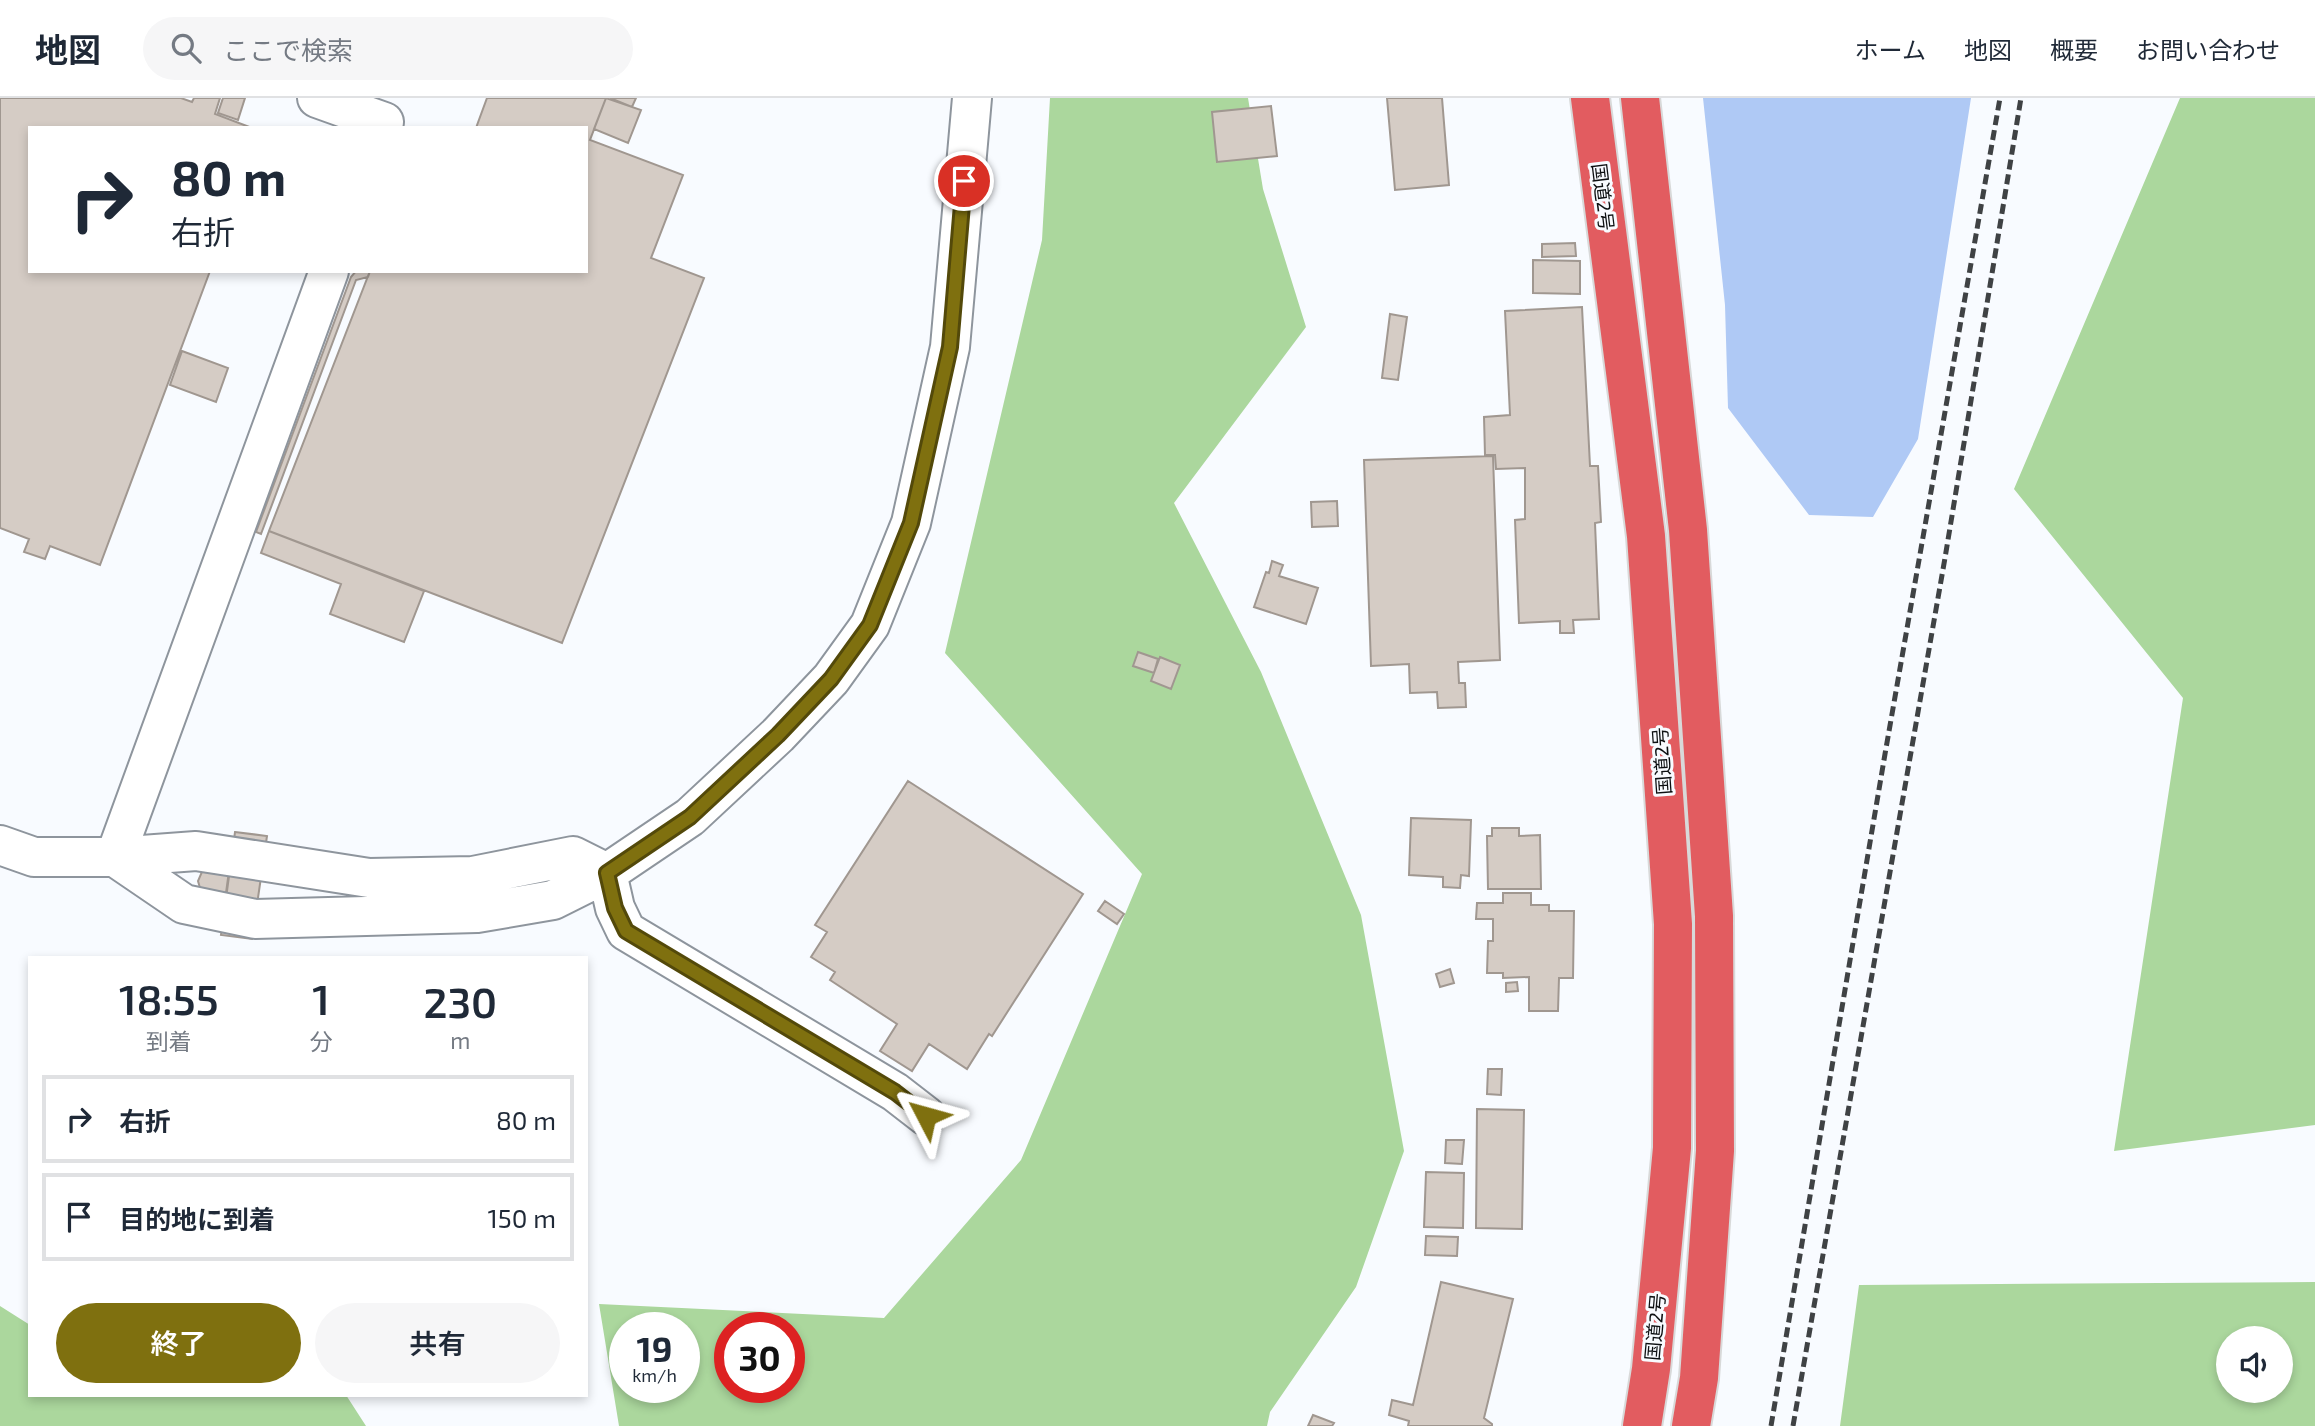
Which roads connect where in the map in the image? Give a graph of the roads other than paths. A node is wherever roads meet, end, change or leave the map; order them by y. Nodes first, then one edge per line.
1 (317, 98) edge
2 (972, 98) edge
3 (1590, 98) edge
4 (1640, 98) edge
5 (386, 116) edge
6 (328, 273) edge
7 (0, 845) edge
8 (115, 857) junction
9 (607, 873) junction
10 (926, 1116) dead end
11 (1642, 1426) edge
12 (1691, 1426) edge

1 - 5 street
2 - 9 street
3 - 11 highway, 国道2号
4 - 12 highway
6 - 8 street
7 - 8 street
8 - 9 street
8 - 9 street
9 - 10 street

